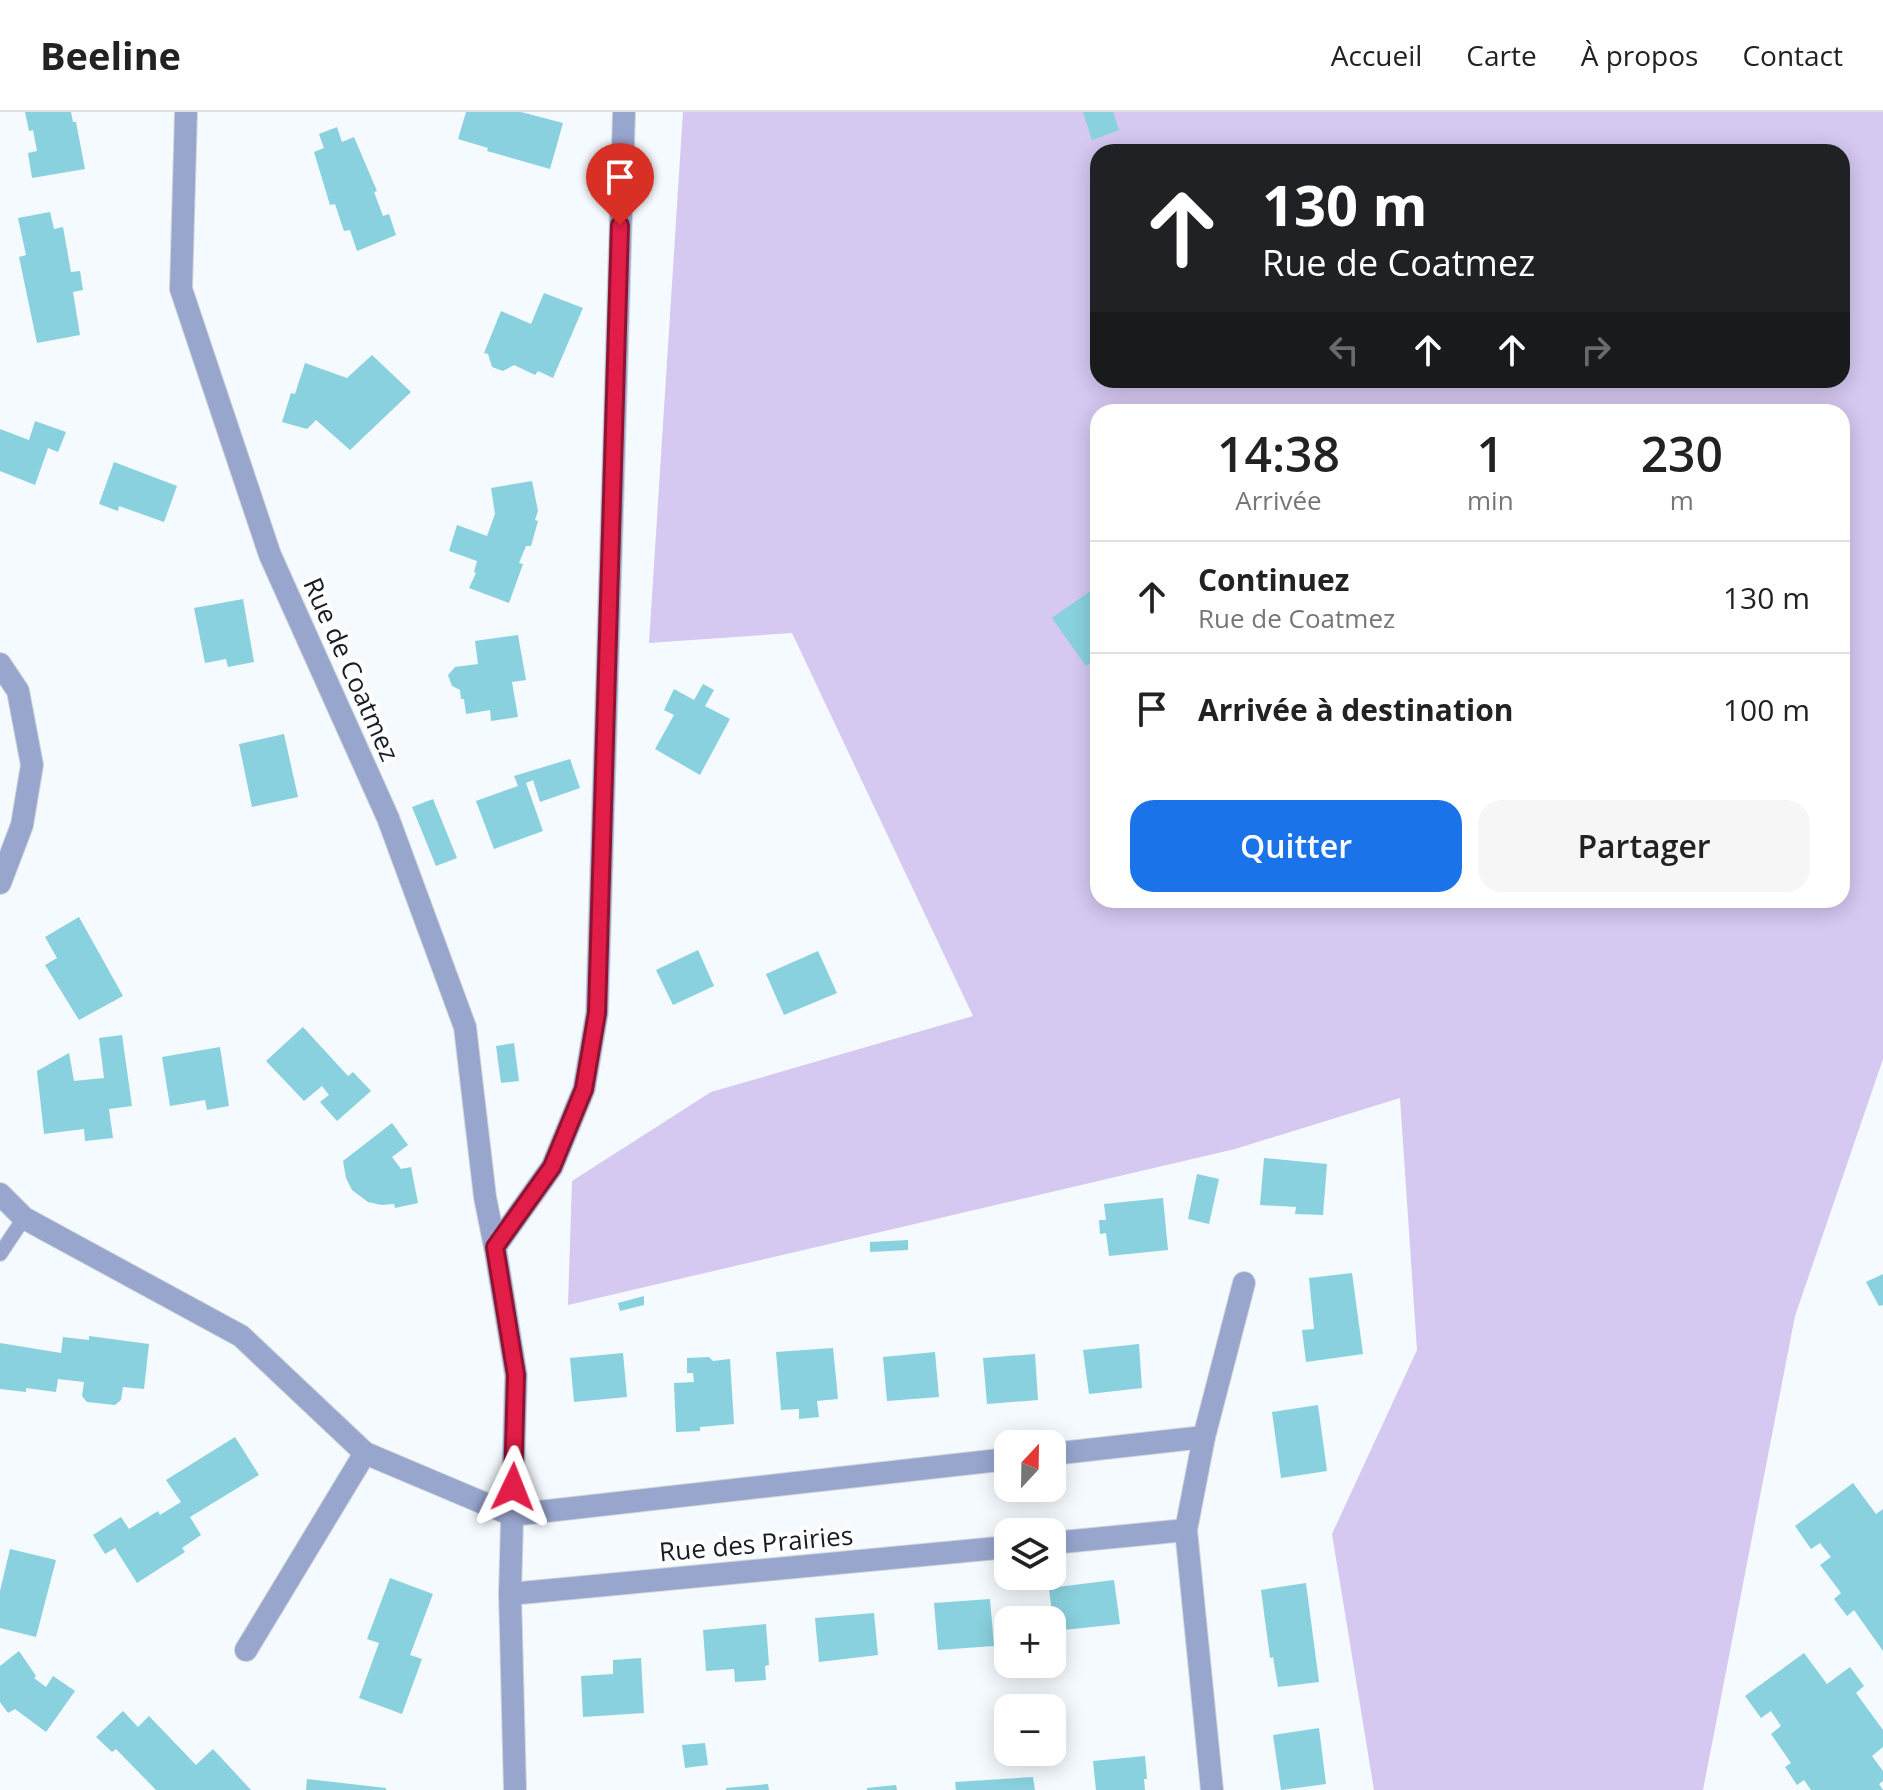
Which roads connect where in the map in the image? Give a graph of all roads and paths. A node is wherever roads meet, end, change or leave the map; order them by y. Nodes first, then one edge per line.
1 (186, 112) edge
2 (624, 112) edge
3 (0, 664) edge
4 (0, 883) edge
5 (0, 1194) edge
6 (24, 1218) junction
7 (495, 1247) junction
8 (0, 1254) edge
9 (1244, 1283) dead end
10 (1204, 1437) junction
11 (1066, 1452) edge
12 (365, 1453) junction
13 (994, 1461) edge
14 (512, 1515) junction
15 (1186, 1530) junction
16 (1066, 1542) edge
17 (994, 1548) edge
18 (510, 1594) junction
19 (246, 1650) dead end
20 (515, 1790) edge
21 (1212, 1790) edge

1 - 7 street, Rue de Coatmez
2 - 7 street
3 - 4 street
5 - 6 street
6 - 8 lane
6 - 12 street
7 - 14 street, Rue de Coatmez
9 - 10 street
10 - 11 street
10 - 15 street
12 - 14 street
12 - 19 street
13 - 14 street, Rue des Prairies
14 - 18 street, Rue de Coatmez
15 - 16 street
15 - 21 street
17 - 18 street, Rue des Prairies
18 - 20 street, Rue de Coatmez

